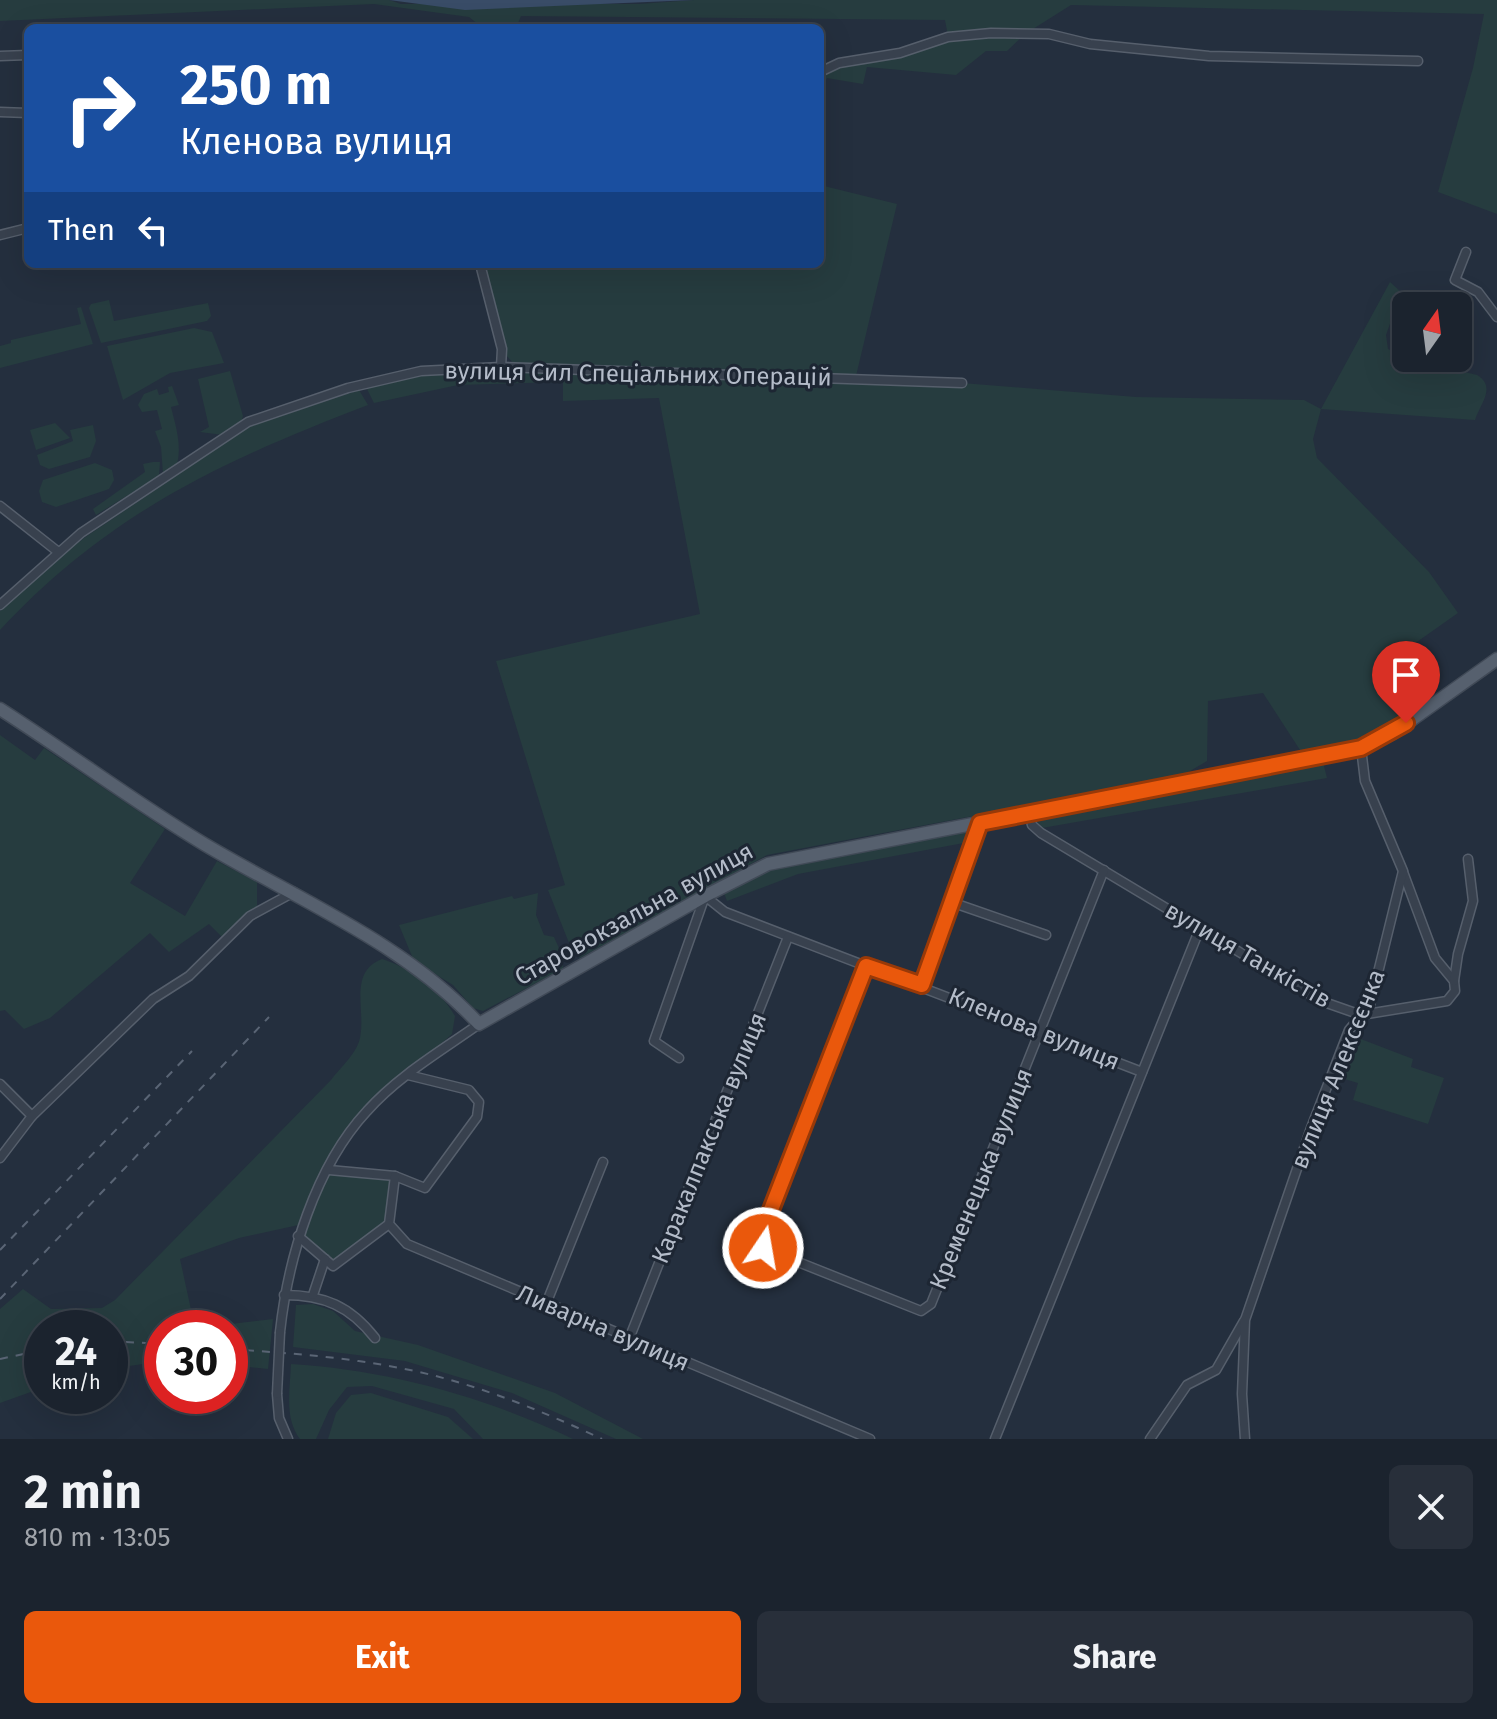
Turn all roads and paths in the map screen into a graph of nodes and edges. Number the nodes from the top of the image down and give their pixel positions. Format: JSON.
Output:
{"nodes":[{"id":1,"x":24,"y":55,"type":"edge"},
{"id":2,"x":0,"y":56,"type":"edge"},
{"id":3,"x":1418,"y":61,"type":"dead end"},
{"id":4,"x":824,"y":71,"type":"edge"},
{"id":5,"x":0,"y":112,"type":"edge"},
{"id":6,"x":24,"y":113,"type":"edge"},
{"id":7,"x":24,"y":229,"type":"edge"},
{"id":8,"x":0,"y":235,"type":"edge"},
{"id":9,"x":1466,"y":252,"type":"dead end"},
{"id":10,"x":481,"y":268,"type":"edge"},
{"id":11,"x":1497,"y":317,"type":"edge"},
{"id":12,"x":501,"y":367,"type":"junction"},
{"id":13,"x":962,"y":383,"type":"dead end"},
{"id":14,"x":0,"y":506,"type":"edge"},
{"id":15,"x":57,"y":551,"type":"junction"},
{"id":16,"x":0,"y":605,"type":"edge"},
{"id":17,"x":1497,"y":659,"type":"edge"},
{"id":18,"x":0,"y":709,"type":"edge"},
{"id":19,"x":1361,"y":748,"type":"junction"},
{"id":20,"x":1029,"y":813,"type":"junction"},
{"id":21,"x":980,"y":823,"type":"junction"},
{"id":22,"x":1468,"y":859,"type":"dead end"},
{"id":23,"x":1104,"y":870,"type":"junction"},
{"id":24,"x":1403,"y":871,"type":"junction"},
{"id":25,"x":294,"y":892,"type":"junction"},
{"id":26,"x":705,"y":896,"type":"junction"},
{"id":27,"x":951,"y":902,"type":"junction"},
{"id":28,"x":1200,"y":928,"type":"junction"},
{"id":29,"x":1046,"y":935,"type":"dead end"},
{"id":30,"x":788,"y":937,"type":"junction"},
{"id":31,"x":866,"y":966,"type":"junction"},
{"id":32,"x":1454,"y":981,"type":"junction"},
{"id":33,"x":922,"y":985,"type":"junction"},
{"id":34,"x":1361,"y":1015,"type":"junction"},
{"id":35,"x":479,"y":1024,"type":"junction"},
{"id":36,"x":1041,"y":1030,"type":"junction"},
{"id":37,"x":679,"y":1058,"type":"dead end"},
{"id":38,"x":1142,"y":1072,"type":"junction"},
{"id":39,"x":408,"y":1075,"type":"junction"},
{"id":40,"x":0,"y":1084,"type":"edge"},
{"id":41,"x":32,"y":1116,"type":"junction"},
{"id":42,"x":0,"y":1158,"type":"edge"},
{"id":43,"x":603,"y":1162,"type":"dead end"},
{"id":44,"x":329,"y":1170,"type":"junction"},
{"id":45,"x":395,"y":1176,"type":"junction"},
{"id":46,"x":389,"y":1224,"type":"junction"},
{"id":47,"x":298,"y":1236,"type":"junction"},
{"id":48,"x":325,"y":1259,"type":"junction"},
{"id":49,"x":284,"y":1295,"type":"junction"},
{"id":50,"x":313,"y":1295,"type":"junction"},
{"id":51,"x":546,"y":1304,"type":"junction"},
{"id":52,"x":1245,"y":1320,"type":"junction"},
{"id":53,"x":375,"y":1338,"type":"dead end"},
{"id":54,"x":629,"y":1339,"type":"junction"},
{"id":55,"x":288,"y":1439,"type":"edge"},
{"id":56,"x":870,"y":1439,"type":"edge"},
{"id":57,"x":995,"y":1439,"type":"edge"},
{"id":58,"x":1150,"y":1439,"type":"edge"},
{"id":59,"x":1245,"y":1439,"type":"edge"}],
"edges":[{"from":1,"to":2,"type":"street"},
{"from":3,"to":4,"type":"street"},
{"from":5,"to":6,"type":"street"},
{"from":7,"to":8,"type":"street"},
{"from":9,"to":11,"type":"street"},
{"from":10,"to":12,"type":"street"},
{"from":12,"to":13,"type":"street","name":"вулиця Сил Спеціальних Операцій"},
{"from":12,"to":15,"type":"street","name":"вулиця Сил Спеціальних Операцій"},
{"from":14,"to":15,"type":"street"},
{"from":15,"to":16,"type":"street","name":"вулиця Сил Спеціальних Операцій"},
{"from":17,"to":19,"type":"main road","name":"Старовокзальна вулиця"},
{"from":18,"to":25,"type":"main road"},
{"from":19,"to":20,"type":"main road","name":"Старовокзальна вулиця"},
{"from":19,"to":24,"type":"street"},
{"from":20,"to":21,"type":"main road","name":"Старовокзальна вулиця"},
{"from":20,"to":23,"type":"street","name":"вулиця Танкістів"},
{"from":21,"to":26,"type":"main road","name":"Старовокзальна вулиця"},
{"from":21,"to":27,"type":"street"},
{"from":22,"to":32,"type":"street"},
{"from":23,"to":28,"type":"street","name":"вулиця Танкістів"},
{"from":23,"to":36,"type":"street","name":"Кременецька вулиця"},
{"from":24,"to":32,"type":"street"},
{"from":24,"to":34,"type":"street","name":"вулиця Алексєєнка"},
{"from":25,"to":35,"type":"main road"},
{"from":25,"to":41,"type":"street"},
{"from":26,"to":30,"type":"street","name":"Кленова вулиця"},
{"from":26,"to":35,"type":"main road","name":"Старовокзальна вулиця"},
{"from":26,"to":37,"type":"street"},
{"from":27,"to":29,"type":"street"},
{"from":27,"to":33,"type":"street"},
{"from":28,"to":34,"type":"street","name":"вулиця Танкістів"},
{"from":28,"to":38,"type":"street"},
{"from":30,"to":31,"type":"street","name":"Кленова вулиця"},
{"from":30,"to":54,"type":"street","name":"Каракалпакська вулиця"},
{"from":31,"to":33,"type":"street","name":"Кленова вулиця"},
{"from":31,"to":36,"type":"street","name":"Кременецька вулиця"},
{"from":32,"to":34,"type":"street","name":"вулиця Танкістів"},
{"from":33,"to":36,"type":"street","name":"Кленова вулиця"},
{"from":34,"to":52,"type":"street","name":"вулиця Алексєєнка"},
{"from":35,"to":39,"type":"street"},
{"from":36,"to":38,"type":"street","name":"Кленова вулиця"},
{"from":38,"to":57,"type":"street"},
{"from":39,"to":44,"type":"street"},
{"from":39,"to":45,"type":"street"},
{"from":40,"to":41,"type":"street"},
{"from":41,"to":42,"type":"street"},
{"from":43,"to":51,"type":"street"},
{"from":44,"to":45,"type":"street"},
{"from":44,"to":47,"type":"street"},
{"from":45,"to":46,"type":"street"},
{"from":46,"to":48,"type":"street"},
{"from":46,"to":51,"type":"street","name":"Ливарна вулиця"},
{"from":47,"to":48,"type":"street"},
{"from":47,"to":49,"type":"street"},
{"from":48,"to":50,"type":"street"},
{"from":49,"to":50,"type":"street"},
{"from":49,"to":55,"type":"street","bridge":true},
{"from":50,"to":53,"type":"street"},
{"from":51,"to":54,"type":"street","name":"Ливарна вулиця"},
{"from":52,"to":58,"type":"street"},
{"from":52,"to":59,"type":"street","name":"вулиця Алексєєнка"},
{"from":54,"to":56,"type":"street","name":"Ливарна вулиця"}]}
